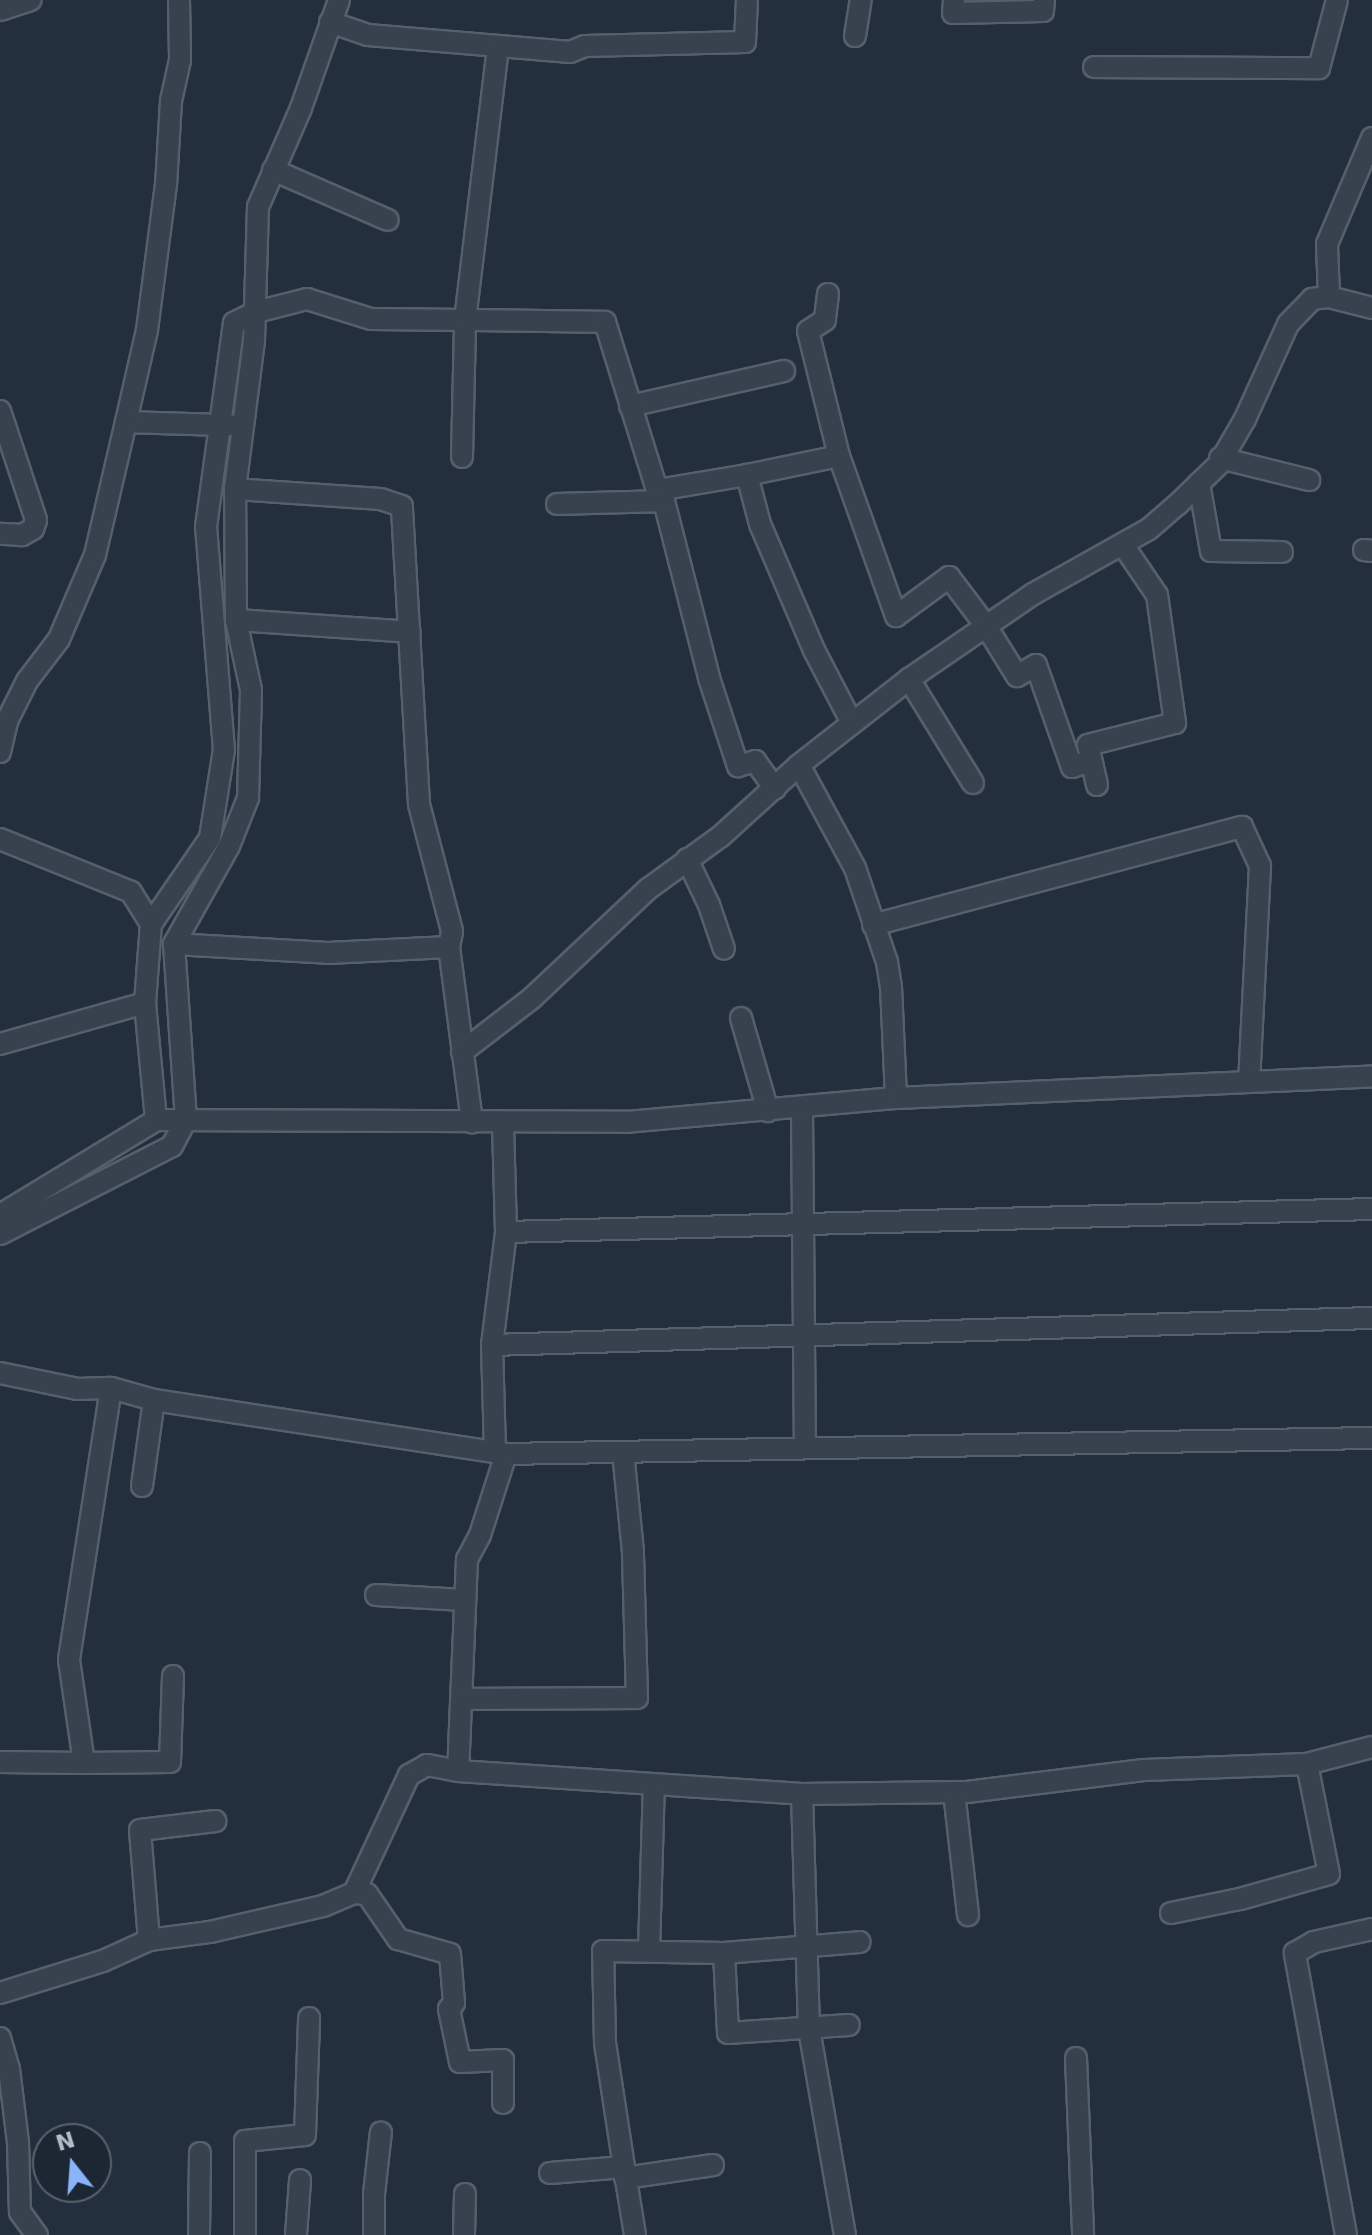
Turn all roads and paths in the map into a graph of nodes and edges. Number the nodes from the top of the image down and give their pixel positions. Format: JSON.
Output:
{"nodes":[{"id":1,"x":30,"y":0,"type":"edge"},
{"id":2,"x":179,"y":0,"type":"edge"},
{"id":3,"x":747,"y":0,"type":"edge"},
{"id":4,"x":861,"y":0,"type":"edge"},
{"id":5,"x":954,"y":0,"type":"edge"},
{"id":6,"x":1044,"y":0,"type":"edge"},
{"id":7,"x":1337,"y":0,"type":"edge"},
{"id":8,"x":332,"y":7,"type":"edge"},
{"id":9,"x":0,"y":10,"type":"edge"},
{"id":10,"x":855,"y":36,"type":"dead end"},
{"id":11,"x":498,"y":46,"type":"junction"},
{"id":12,"x":1094,"y":67,"type":"dead end"},
{"id":13,"x":1372,"y":138,"type":"edge"},
{"id":14,"x":273,"y":170,"type":"junction"},
{"id":15,"x":388,"y":220,"type":"dead end"},
{"id":16,"x":828,"y":294,"type":"dead end"},
{"id":17,"x":1329,"y":297,"type":"junction"},
{"id":18,"x":1372,"y":308,"type":"edge"},
{"id":19,"x":256,"y":312,"type":"junction"},
{"id":20,"x":465,"y":320,"type":"junction"},
{"id":21,"x":784,"y":371,"type":"dead end"},
{"id":22,"x":630,"y":406,"type":"junction"},
{"id":23,"x":0,"y":411,"type":"edge"},
{"id":24,"x":126,"y":422,"type":"junction"},
{"id":25,"x":218,"y":425,"type":"junction"},
{"id":26,"x":243,"y":425,"type":"junction"},
{"id":27,"x":839,"y":456,"type":"junction"},
{"id":28,"x":462,"y":457,"type":"dead end"},
{"id":29,"x":1220,"y":458,"type":"junction"},
{"id":30,"x":747,"y":475,"type":"junction"},
{"id":31,"x":1309,"y":480,"type":"dead end"},
{"id":32,"x":1199,"y":483,"type":"junction"},
{"id":33,"x":235,"y":489,"type":"junction"},
{"id":34,"x":661,"y":496,"type":"junction"},
{"id":35,"x":557,"y":504,"type":"dead end"},
{"id":36,"x":0,"y":534,"type":"edge"},
{"id":37,"x":1123,"y":545,"type":"junction"},
{"id":38,"x":1282,"y":552,"type":"dead end"},
{"id":39,"x":236,"y":620,"type":"junction"},
{"id":40,"x":986,"y":626,"type":"junction"},
{"id":41,"x":410,"y":632,"type":"junction"},
{"id":42,"x":909,"y":679,"type":"junction"},
{"id":43,"x":4,"y":720,"type":"edge"},
{"id":44,"x":852,"y":723,"type":"junction"},
{"id":45,"x":0,"y":752,"type":"edge"},
{"id":46,"x":1091,"y":761,"type":"junction"},
{"id":47,"x":799,"y":765,"type":"junction"},
{"id":48,"x":973,"y":783,"type":"dead end"},
{"id":49,"x":1097,"y":785,"type":"dead end"},
{"id":50,"x":775,"y":789,"type":"junction"},
{"id":51,"x":0,"y":839,"type":"edge"},
{"id":52,"x":687,"y":859,"type":"junction"},
{"id":53,"x":151,"y":924,"type":"junction"},
{"id":54,"x":873,"y":925,"type":"junction"},
{"id":55,"x":174,"y":944,"type":"junction"},
{"id":56,"x":449,"y":947,"type":"junction"},
{"id":57,"x":724,"y":949,"type":"dead end"},
{"id":58,"x":145,"y":1003,"type":"junction"},
{"id":59,"x":741,"y":1018,"type":"dead end"},
{"id":60,"x":0,"y":1044,"type":"edge"},
{"id":61,"x":462,"y":1052,"type":"junction"},
{"id":62,"x":1372,"y":1076,"type":"edge"},
{"id":63,"x":1249,"y":1080,"type":"junction"},
{"id":64,"x":896,"y":1098,"type":"junction"},
{"id":65,"x":802,"y":1109,"type":"junction"},
{"id":66,"x":768,"y":1111,"type":"junction"},
{"id":67,"x":156,"y":1120,"type":"junction"},
{"id":68,"x":186,"y":1120,"type":"junction"},
{"id":69,"x":472,"y":1122,"type":"junction"},
{"id":70,"x":503,"y":1122,"type":"junction"},
{"id":71,"x":1372,"y":1209,"type":"edge"},
{"id":72,"x":0,"y":1215,"type":"edge"},
{"id":73,"x":801,"y":1224,"type":"junction"},
{"id":74,"x":506,"y":1232,"type":"junction"},
{"id":75,"x":0,"y":1234,"type":"edge"},
{"id":76,"x":1372,"y":1318,"type":"edge"},
{"id":77,"x":803,"y":1333,"type":"junction"},
{"id":78,"x":492,"y":1345,"type":"junction"},
{"id":79,"x":0,"y":1373,"type":"edge"},
{"id":80,"x":111,"y":1388,"type":"junction"},
{"id":81,"x":154,"y":1400,"type":"junction"},
{"id":82,"x":1372,"y":1438,"type":"edge"},
{"id":83,"x":805,"y":1448,"type":"junction"},
{"id":84,"x":623,"y":1452,"type":"junction"},
{"id":85,"x":501,"y":1453,"type":"junction"},
{"id":86,"x":142,"y":1486,"type":"dead end"},
{"id":87,"x":376,"y":1595,"type":"dead end"},
{"id":88,"x":464,"y":1600,"type":"junction"},
{"id":89,"x":173,"y":1676,"type":"dead end"},
{"id":90,"x":462,"y":1699,"type":"junction"},
{"id":91,"x":1372,"y":1747,"type":"edge"},
{"id":92,"x":0,"y":1762,"type":"edge"},
{"id":93,"x":84,"y":1763,"type":"junction"},
{"id":94,"x":1307,"y":1764,"type":"junction"},
{"id":95,"x":458,"y":1771,"type":"junction"},
{"id":96,"x":654,"y":1785,"type":"junction"},
{"id":97,"x":954,"y":1792,"type":"junction"},
{"id":98,"x":802,"y":1794,"type":"junction"},
{"id":99,"x":215,"y":1821,"type":"dead end"},
{"id":100,"x":354,"y":1893,"type":"junction"},
{"id":101,"x":1171,"y":1913,"type":"dead end"},
{"id":102,"x":968,"y":1915,"type":"dead end"},
{"id":103,"x":1372,"y":1929,"type":"edge"},
{"id":104,"x":149,"y":1940,"type":"junction"},
{"id":105,"x":860,"y":1942,"type":"dead end"},
{"id":106,"x":805,"y":1946,"type":"junction"},
{"id":107,"x":649,"y":1950,"type":"junction"},
{"id":108,"x":724,"y":1953,"type":"junction"},
{"id":109,"x":0,"y":1993,"type":"edge"},
{"id":110,"x":309,"y":2018,"type":"dead end"},
{"id":111,"x":849,"y":2025,"type":"dead end"},
{"id":112,"x":809,"y":2029,"type":"junction"},
{"id":113,"x":0,"y":2038,"type":"edge"},
{"id":114,"x":1076,"y":2058,"type":"dead end"},
{"id":115,"x":503,"y":2103,"type":"dead end"},
{"id":116,"x":381,"y":2132,"type":"dead end"},
{"id":117,"x":200,"y":2153,"type":"dead end"},
{"id":118,"x":713,"y":2165,"type":"dead end"},
{"id":119,"x":624,"y":2172,"type":"junction"},
{"id":120,"x":550,"y":2173,"type":"dead end"},
{"id":121,"x":300,"y":2180,"type":"dead end"},
{"id":122,"x":465,"y":2194,"type":"dead end"},
{"id":123,"x":10,"y":2213,"type":"edge"},
{"id":124,"x":37,"y":2235,"type":"edge"},
{"id":125,"x":199,"y":2235,"type":"edge"},
{"id":126,"x":245,"y":2235,"type":"edge"},
{"id":127,"x":296,"y":2235,"type":"edge"},
{"id":128,"x":374,"y":2235,"type":"edge"},
{"id":129,"x":464,"y":2235,"type":"edge"},
{"id":130,"x":635,"y":2235,"type":"edge"},
{"id":131,"x":845,"y":2235,"type":"edge"},
{"id":132,"x":1083,"y":2235,"type":"edge"},
{"id":133,"x":1346,"y":2235,"type":"edge"}],
"edges":[{"from":1,"to":9,"type":"street"},
{"from":2,"to":24,"type":"street"},
{"from":3,"to":11,"type":"street"},
{"from":4,"to":10,"type":"street"},
{"from":5,"to":6,"type":"street"},
{"from":7,"to":12,"type":"street"},
{"from":8,"to":11,"type":"street"},
{"from":8,"to":14,"type":"street"},
{"from":11,"to":20,"type":"street"},
{"from":13,"to":17,"type":"street"},
{"from":14,"to":15,"type":"street"},
{"from":14,"to":19,"type":"street"},
{"from":16,"to":27,"type":"street"},
{"from":17,"to":18,"type":"street"},
{"from":17,"to":29,"type":"street"},
{"from":19,"to":20,"type":"street"},
{"from":19,"to":25,"type":"street"},
{"from":19,"to":26,"type":"street"},
{"from":20,"to":22,"type":"street"},
{"from":20,"to":28,"type":"street"},
{"from":21,"to":22,"type":"street"},
{"from":22,"to":34,"type":"street"},
{"from":23,"to":36,"type":"street"},
{"from":24,"to":25,"type":"street"},
{"from":24,"to":43,"type":"street"},
{"from":25,"to":26,"type":"street"},
{"from":25,"to":53,"type":"street"},
{"from":26,"to":33,"type":"street"},
{"from":27,"to":30,"type":"street"},
{"from":27,"to":40,"type":"street"},
{"from":29,"to":31,"type":"street"},
{"from":29,"to":32,"type":"street"},
{"from":30,"to":34,"type":"street"},
{"from":30,"to":44,"type":"street"},
{"from":32,"to":37,"type":"street"},
{"from":32,"to":38,"type":"street"},
{"from":33,"to":39,"type":"street"},
{"from":33,"to":41,"type":"street"},
{"from":34,"to":35,"type":"street"},
{"from":34,"to":50,"type":"street"},
{"from":37,"to":40,"type":"street"},
{"from":37,"to":46,"type":"street"},
{"from":39,"to":41,"type":"street"},
{"from":39,"to":55,"type":"street"},
{"from":40,"to":42,"type":"street"},
{"from":40,"to":46,"type":"street"},
{"from":41,"to":56,"type":"street"},
{"from":42,"to":44,"type":"street"},
{"from":42,"to":48,"type":"street"},
{"from":43,"to":45,"type":"street"},
{"from":44,"to":47,"type":"street"},
{"from":46,"to":49,"type":"street"},
{"from":47,"to":50,"type":"street"},
{"from":47,"to":54,"type":"street"},
{"from":50,"to":52,"type":"street"},
{"from":51,"to":53,"type":"street"},
{"from":52,"to":57,"type":"street"},
{"from":52,"to":61,"type":"street"},
{"from":53,"to":58,"type":"street"},
{"from":54,"to":63,"type":"street"},
{"from":54,"to":64,"type":"street"},
{"from":55,"to":56,"type":"street"},
{"from":55,"to":68,"type":"street"},
{"from":56,"to":61,"type":"street"},
{"from":58,"to":60,"type":"street"},
{"from":58,"to":67,"type":"street"},
{"from":59,"to":66,"type":"street"},
{"from":61,"to":69,"type":"street"},
{"from":62,"to":63,"type":"street"},
{"from":63,"to":64,"type":"street"},
{"from":64,"to":65,"type":"street"},
{"from":65,"to":66,"type":"street"},
{"from":65,"to":73,"type":"street"},
{"from":66,"to":70,"type":"street"},
{"from":67,"to":68,"type":"street"},
{"from":67,"to":72,"type":"street"},
{"from":68,"to":69,"type":"street"},
{"from":68,"to":75,"type":"street"},
{"from":69,"to":70,"type":"street"},
{"from":70,"to":74,"type":"street"},
{"from":71,"to":73,"type":"street"},
{"from":73,"to":74,"type":"street"},
{"from":73,"to":77,"type":"street"},
{"from":74,"to":78,"type":"street"},
{"from":76,"to":77,"type":"street"},
{"from":77,"to":78,"type":"street"},
{"from":77,"to":83,"type":"street"},
{"from":78,"to":85,"type":"street"},
{"from":79,"to":80,"type":"street"},
{"from":80,"to":81,"type":"street"},
{"from":80,"to":93,"type":"street"},
{"from":81,"to":85,"type":"street"},
{"from":81,"to":86,"type":"street"},
{"from":82,"to":83,"type":"street"},
{"from":83,"to":84,"type":"street"},
{"from":84,"to":85,"type":"street"},
{"from":84,"to":90,"type":"street"},
{"from":85,"to":88,"type":"street"},
{"from":87,"to":88,"type":"street"},
{"from":88,"to":90,"type":"street"},
{"from":89,"to":93,"type":"street"},
{"from":90,"to":95,"type":"street"},
{"from":91,"to":94,"type":"street"},
{"from":92,"to":93,"type":"street"},
{"from":94,"to":97,"type":"street"},
{"from":94,"to":101,"type":"street"},
{"from":95,"to":96,"type":"street"},
{"from":95,"to":100,"type":"street"},
{"from":96,"to":98,"type":"street"},
{"from":96,"to":107,"type":"street"},
{"from":97,"to":98,"type":"street"},
{"from":97,"to":102,"type":"street"},
{"from":98,"to":106,"type":"street"},
{"from":99,"to":104,"type":"street"},
{"from":100,"to":104,"type":"street"},
{"from":100,"to":115,"type":"street"},
{"from":103,"to":133,"type":"street"},
{"from":104,"to":109,"type":"street"},
{"from":105,"to":106,"type":"street"},
{"from":106,"to":108,"type":"street"},
{"from":106,"to":112,"type":"street"},
{"from":107,"to":108,"type":"street"},
{"from":107,"to":119,"type":"street"},
{"from":108,"to":112,"type":"street"},
{"from":110,"to":126,"type":"street"},
{"from":111,"to":112,"type":"street"},
{"from":112,"to":131,"type":"street"},
{"from":113,"to":123,"type":"street"},
{"from":114,"to":132,"type":"street"},
{"from":116,"to":128,"type":"street"},
{"from":117,"to":125,"type":"street"},
{"from":118,"to":119,"type":"street"},
{"from":119,"to":120,"type":"street"},
{"from":119,"to":130,"type":"street"},
{"from":121,"to":127,"type":"street"},
{"from":122,"to":129,"type":"street"},
{"from":123,"to":124,"type":"street"}]}
